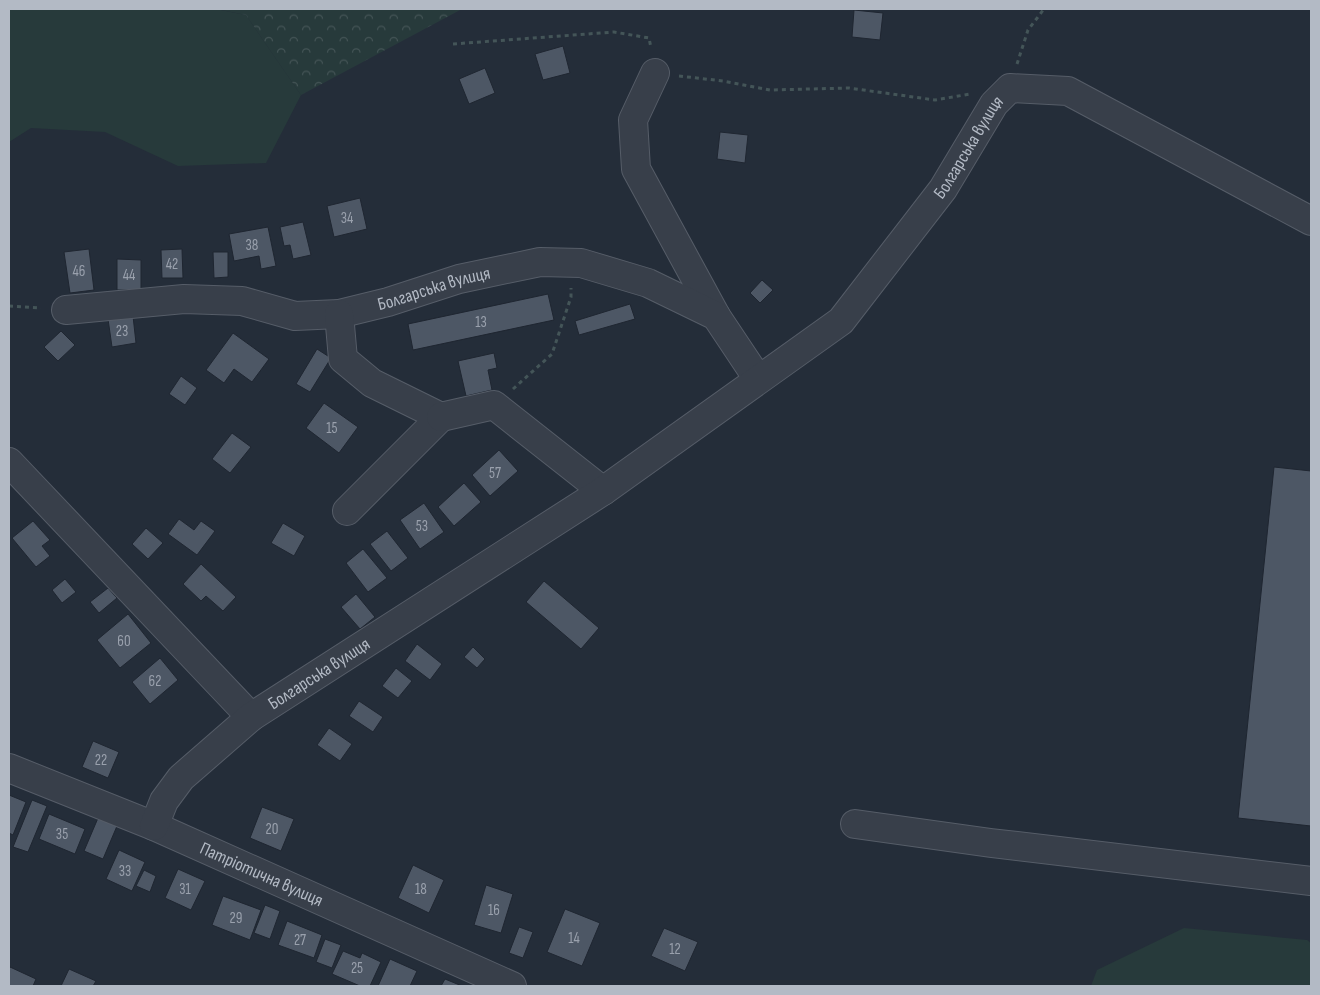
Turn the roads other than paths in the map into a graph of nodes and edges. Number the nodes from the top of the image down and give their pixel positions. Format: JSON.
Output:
{"nodes":[{"id":1,"x":656,"y":73,"type":"road end"},
{"id":2,"x":1311,"y":221,"type":"edge"},
{"id":3,"x":66,"y":310,"type":"road end"},
{"id":4,"x":339,"y":314,"type":"junction"},
{"id":5,"x":716,"y":316,"type":"junction"},
{"id":6,"x":758,"y":379,"type":"junction"},
{"id":7,"x":441,"y":416,"type":"junction"},
{"id":8,"x":9,"y":462,"type":"edge"},
{"id":9,"x":603,"y":491,"type":"junction"},
{"id":10,"x":347,"y":511,"type":"dead end"},
{"id":11,"x":251,"y":717,"type":"junction"},
{"id":12,"x":9,"y":768,"type":"edge"},
{"id":13,"x":855,"y":824,"type":"dead end"},
{"id":14,"x":154,"y":826,"type":"junction"},
{"id":15,"x":1311,"y":881,"type":"edge"},
{"id":16,"x":512,"y":986,"type":"edge"}],
"edges":[{"from":1,"to":5,"type":"street"},
{"from":2,"to":6,"type":"street","name":"Болгарська вулиця"},
{"from":3,"to":4,"type":"street","name":"Болгарська вулиця"},
{"from":4,"to":5,"type":"street","name":"Болгарська вулиця"},
{"from":4,"to":7,"type":"street"},
{"from":5,"to":6,"type":"street"},
{"from":6,"to":9,"type":"street","name":"Болгарська вулиця"},
{"from":7,"to":9,"type":"street"},
{"from":7,"to":10,"type":"street"},
{"from":8,"to":11,"type":"street","name":"Болгарська вулиця"},
{"from":9,"to":11,"type":"street","name":"Болгарська вулиця"},
{"from":11,"to":14,"type":"street","name":"Болгарська вулиця"},
{"from":12,"to":14,"type":"street","name":"Патріотична вулиця"},
{"from":13,"to":15,"type":"street"},
{"from":14,"to":16,"type":"street","name":"Патріотична вулиця"}]}
